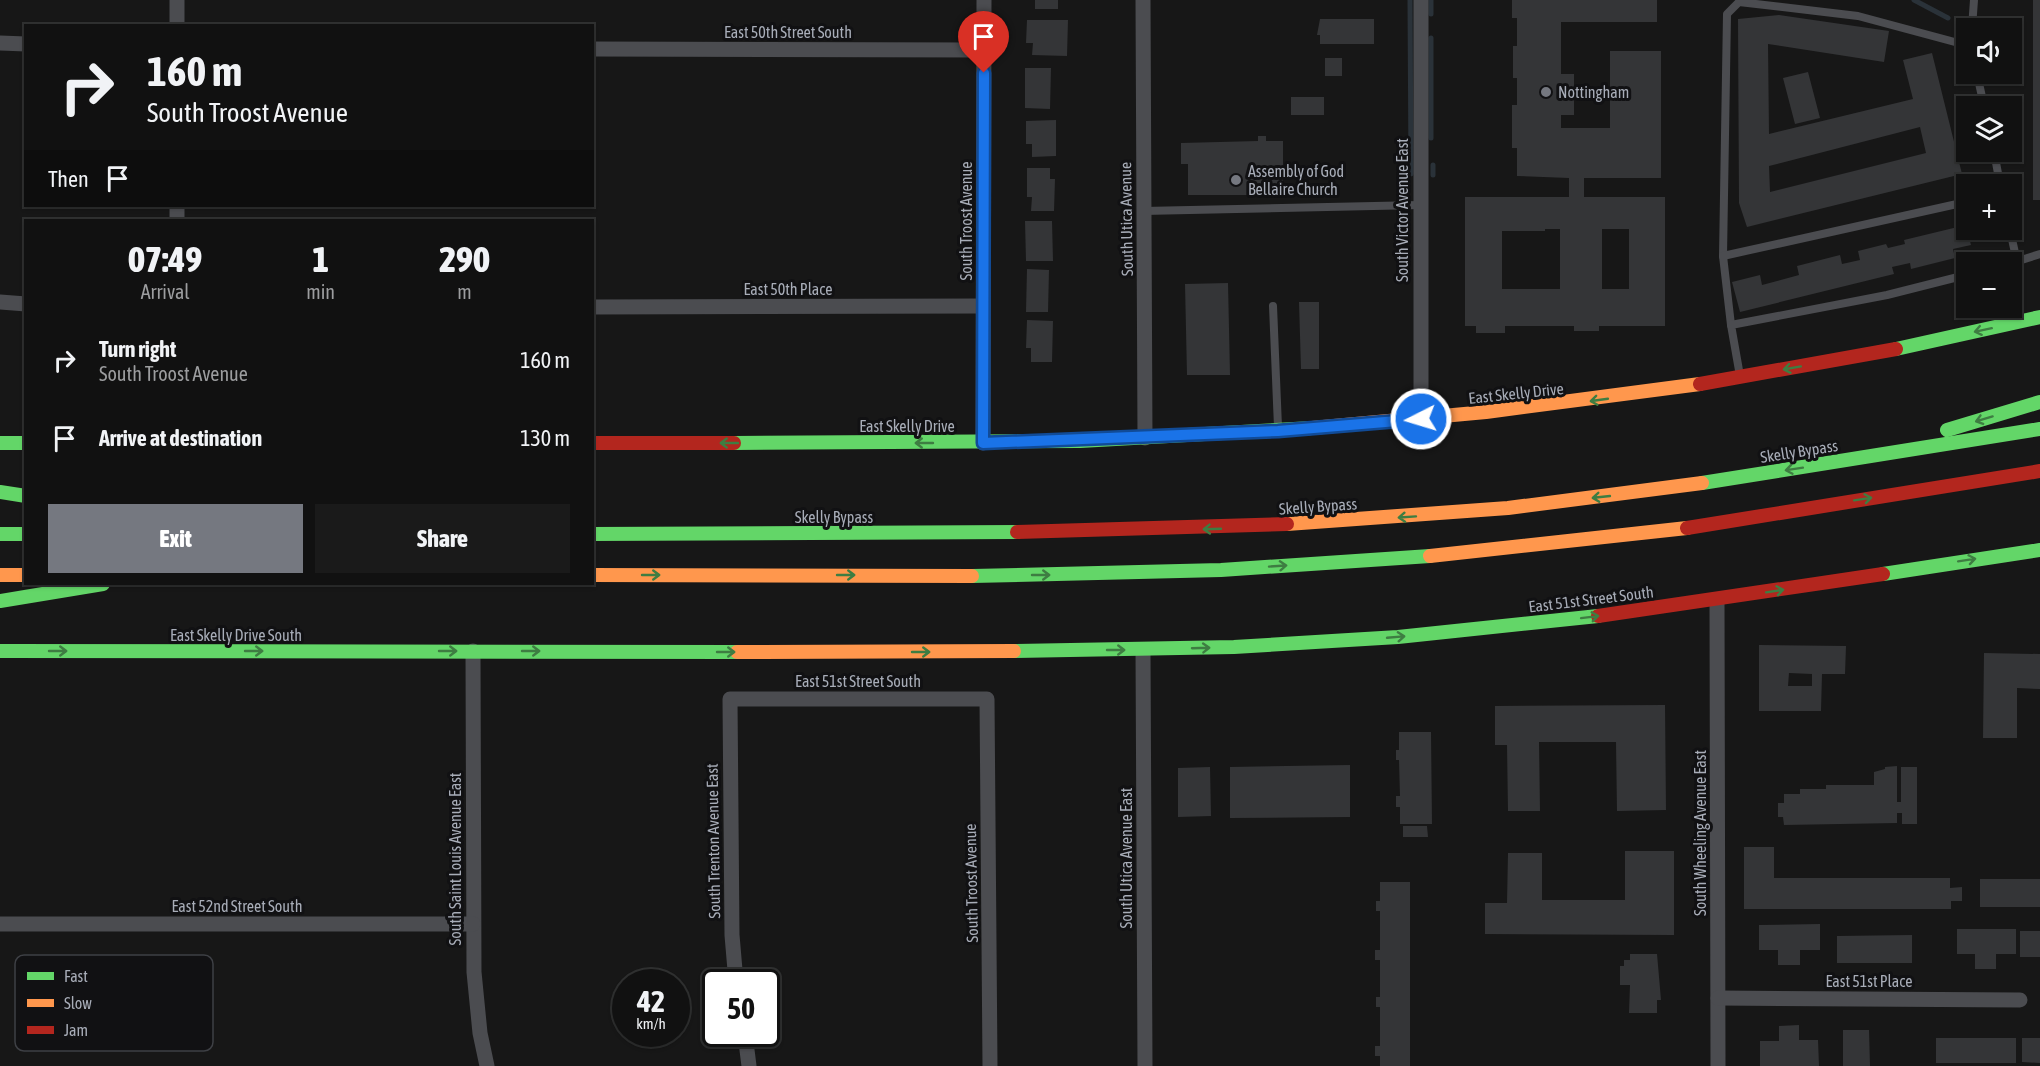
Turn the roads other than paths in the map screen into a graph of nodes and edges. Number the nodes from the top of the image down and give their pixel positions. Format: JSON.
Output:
{"nodes":[{"id":1,"x":177,"y":0,"type":"edge"},
{"id":2,"x":984,"y":0,"type":"edge"},
{"id":3,"x":1143,"y":0,"type":"edge"},
{"id":4,"x":1421,"y":0,"type":"edge"},
{"id":5,"x":1974,"y":0,"type":"edge"},
{"id":6,"x":1973,"y":18,"type":"edge"},
{"id":7,"x":177,"y":24,"type":"edge"},
{"id":8,"x":1956,"y":43,"type":"edge"},
{"id":9,"x":0,"y":44,"type":"edge"},
{"id":10,"x":24,"y":44,"type":"edge"},
{"id":11,"x":594,"y":49,"type":"edge"},
{"id":12,"x":984,"y":50,"type":"junction"},
{"id":13,"x":1956,"y":204,"type":"edge"},
{"id":14,"x":1420,"y":206,"type":"junction"},
{"id":15,"x":1143,"y":211,"type":"junction"},
{"id":16,"x":2040,"y":254,"type":"edge"},
{"id":17,"x":1723,"y":256,"type":"junction"},
{"id":18,"x":2022,"y":260,"type":"edge"},
{"id":19,"x":1956,"y":278,"type":"edge"},
{"id":20,"x":0,"y":302,"type":"edge"},
{"id":21,"x":24,"y":304,"type":"edge"},
{"id":22,"x":983,"y":306,"type":"junction"},
{"id":23,"x":1273,"y":306,"type":"dead end"},
{"id":24,"x":594,"y":307,"type":"edge"},
{"id":25,"x":2040,"y":317,"type":"edge"},
{"id":26,"x":1731,"y":325,"type":"junction"},
{"id":27,"x":1740,"y":378,"type":"junction"},
{"id":28,"x":2040,"y":402,"type":"edge"},
{"id":29,"x":1421,"y":419,"type":"junction"},
{"id":30,"x":2040,"y":429,"type":"edge"},
{"id":31,"x":1278,"y":431,"type":"junction"},
{"id":32,"x":1145,"y":438,"type":"junction"},
{"id":33,"x":0,"y":443,"type":"edge"},
{"id":34,"x":24,"y":443,"type":"edge"},
{"id":35,"x":594,"y":443,"type":"edge"},
{"id":36,"x":983,"y":443,"type":"junction"},
{"id":37,"x":1851,"y":459,"type":"junction"},
{"id":38,"x":2040,"y":472,"type":"edge"},
{"id":39,"x":0,"y":492,"type":"edge"},
{"id":40,"x":24,"y":496,"type":"edge"},
{"id":41,"x":0,"y":534,"type":"edge"},
{"id":42,"x":24,"y":534,"type":"edge"},
{"id":43,"x":594,"y":534,"type":"edge"},
{"id":44,"x":2040,"y":550,"type":"edge"},
{"id":45,"x":0,"y":575,"type":"edge"},
{"id":46,"x":24,"y":575,"type":"edge"},
{"id":47,"x":594,"y":575,"type":"edge"},
{"id":48,"x":97,"y":585,"type":"edge"},
{"id":49,"x":0,"y":601,"type":"edge"},
{"id":50,"x":1717,"y":601,"type":"junction"},
{"id":51,"x":1143,"y":650,"type":"junction"},
{"id":52,"x":0,"y":651,"type":"edge"},
{"id":53,"x":472,"y":651,"type":"junction"},
{"id":54,"x":730,"y":699,"type":"joint"},
{"id":55,"x":987,"y":699,"type":"joint"},
{"id":56,"x":0,"y":924,"type":"edge"},
{"id":57,"x":473,"y":924,"type":"junction"},
{"id":58,"x":735,"y":969,"type":"edge"},
{"id":59,"x":1718,"y":998,"type":"junction"},
{"id":60,"x":2020,"y":1000,"type":"dead end"},
{"id":61,"x":747,"y":1047,"type":"edge"},
{"id":62,"x":487,"y":1066,"type":"edge"},
{"id":63,"x":749,"y":1066,"type":"edge"},
{"id":64,"x":990,"y":1066,"type":"edge"},
{"id":65,"x":1145,"y":1066,"type":"edge"},
{"id":66,"x":1718,"y":1066,"type":"edge"}],
"edges":[{"from":1,"to":7,"type":"street"},
{"from":2,"to":12,"type":"street","name":"South Troost Avenue"},
{"from":3,"to":15,"type":"street","name":"South Utica Avenue"},
{"from":4,"to":14,"type":"street","name":"South Victor Avenue East"},
{"from":5,"to":6,"type":"lane"},
{"from":8,"to":17,"type":"lane"},
{"from":9,"to":10,"type":"street"},
{"from":11,"to":12,"type":"street","name":"East 50th Street South"},
{"from":12,"to":22,"type":"street","name":"South Troost Avenue"},
{"from":13,"to":17,"type":"lane"},
{"from":14,"to":15,"type":"lane"},
{"from":14,"to":29,"type":"street","name":"South Victor Avenue East"},
{"from":15,"to":32,"type":"street","name":"South Utica Avenue"},
{"from":16,"to":18,"type":"lane"},
{"from":17,"to":26,"type":"lane"},
{"from":19,"to":26,"type":"lane"},
{"from":20,"to":21,"type":"street"},
{"from":22,"to":24,"type":"street","name":"East 50th Place"},
{"from":22,"to":36,"type":"street","name":"South Troost Avenue"},
{"from":23,"to":31,"type":"lane"},
{"from":25,"to":27,"type":"main road","name":"East Skelly Drive","one_way":true},
{"from":26,"to":27,"type":"lane"},
{"from":27,"to":29,"type":"main road","name":"East Skelly Drive","one_way":true},
{"from":28,"to":37,"type":"main road","one_way":true},
{"from":29,"to":31,"type":"main road","name":"East Skelly Drive"},
{"from":30,"to":37,"type":"main road","name":"Skelly Bypass"},
{"from":31,"to":32,"type":"main road","name":"East Skelly Drive"},
{"from":32,"to":36,"type":"main road","name":"East Skelly Drive"},
{"from":33,"to":34,"type":"main road"},
{"from":36,"to":35,"type":"main road","name":"East Skelly Drive","one_way":true},
{"from":37,"to":43,"type":"main road","name":"Skelly Bypass","one_way":true},
{"from":47,"to":38,"type":"main road","one_way":true},
{"from":39,"to":40,"type":"main road"},
{"from":41,"to":42,"type":"main road"},
{"from":50,"to":44,"type":"main road","name":"East 51st Street South","one_way":true},
{"from":45,"to":46,"type":"main road"},
{"from":48,"to":49,"type":"main road"},
{"from":51,"to":50,"type":"main road","name":"East 51st Street South","one_way":true},
{"from":50,"to":59,"type":"street","name":"South Wheeling Avenue East"},
{"from":53,"to":51,"type":"main road","one_way":true},
{"from":51,"to":65,"type":"street","name":"South Utica Avenue East"},
{"from":52,"to":53,"type":"main road","name":"East Skelly Drive South","one_way":true},
{"from":53,"to":57,"type":"street","name":"South Saint Louis Avenue East"},
{"from":54,"to":55,"type":"street","name":"East 51st Street South"},
{"from":54,"to":58,"type":"street","name":"South Trenton Avenue East"},
{"from":55,"to":64,"type":"street","name":"South Troost Avenue"},
{"from":56,"to":57,"type":"street","name":"East 52nd Street South"},
{"from":57,"to":62,"type":"street","name":"South Saint Louis Avenue East"},
{"from":59,"to":60,"type":"street","name":"East 51st Place"},
{"from":59,"to":66,"type":"street","name":"South Wheeling Avenue East"},
{"from":61,"to":63,"type":"street"}]}
